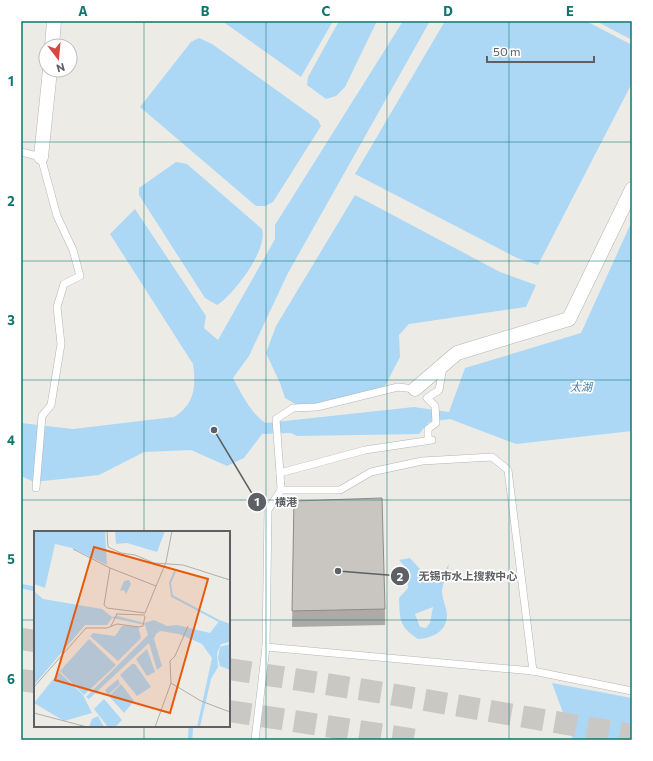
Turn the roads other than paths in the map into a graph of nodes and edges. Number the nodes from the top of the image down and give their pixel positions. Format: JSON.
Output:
{"nodes":[{"id":1,"x":54,"y":21,"type":"edge"},
{"id":2,"x":53,"y":38,"type":"edge"},
{"id":3,"x":49,"y":78,"type":"edge"},
{"id":4,"x":21,"y":152,"type":"edge"},
{"id":5,"x":41,"y":157,"type":"junction"},
{"id":6,"x":632,"y":189,"type":"edge"},
{"id":7,"x":444,"y":364,"type":"junction"},
{"id":8,"x":415,"y":389,"type":"joint"},
{"id":9,"x":280,"y":473,"type":"junction"},
{"id":10,"x":36,"y":488,"type":"dead end"},
{"id":11,"x":282,"y":490,"type":"junction"},
{"id":12,"x":266,"y":647,"type":"junction"},
{"id":13,"x":533,"y":671,"type":"junction"},
{"id":14,"x":632,"y":691,"type":"edge"},
{"id":15,"x":254,"y":740,"type":"edge"}],
"edges":[{"from":1,"to":2,"type":"street"},
{"from":3,"to":5,"type":"street"},
{"from":4,"to":5,"type":"lane"},
{"from":5,"to":10,"type":"lane"},
{"from":6,"to":7,"type":"street"},
{"from":7,"to":8,"type":"street"},
{"from":7,"to":9,"type":"lane"},
{"from":8,"to":9,"type":"lane"},
{"from":9,"to":11,"type":"lane"},
{"from":11,"to":12,"type":"lane"},
{"from":11,"to":13,"type":"lane"},
{"from":12,"to":13,"type":"lane"},
{"from":12,"to":15,"type":"lane"},
{"from":13,"to":14,"type":"lane"}]}
